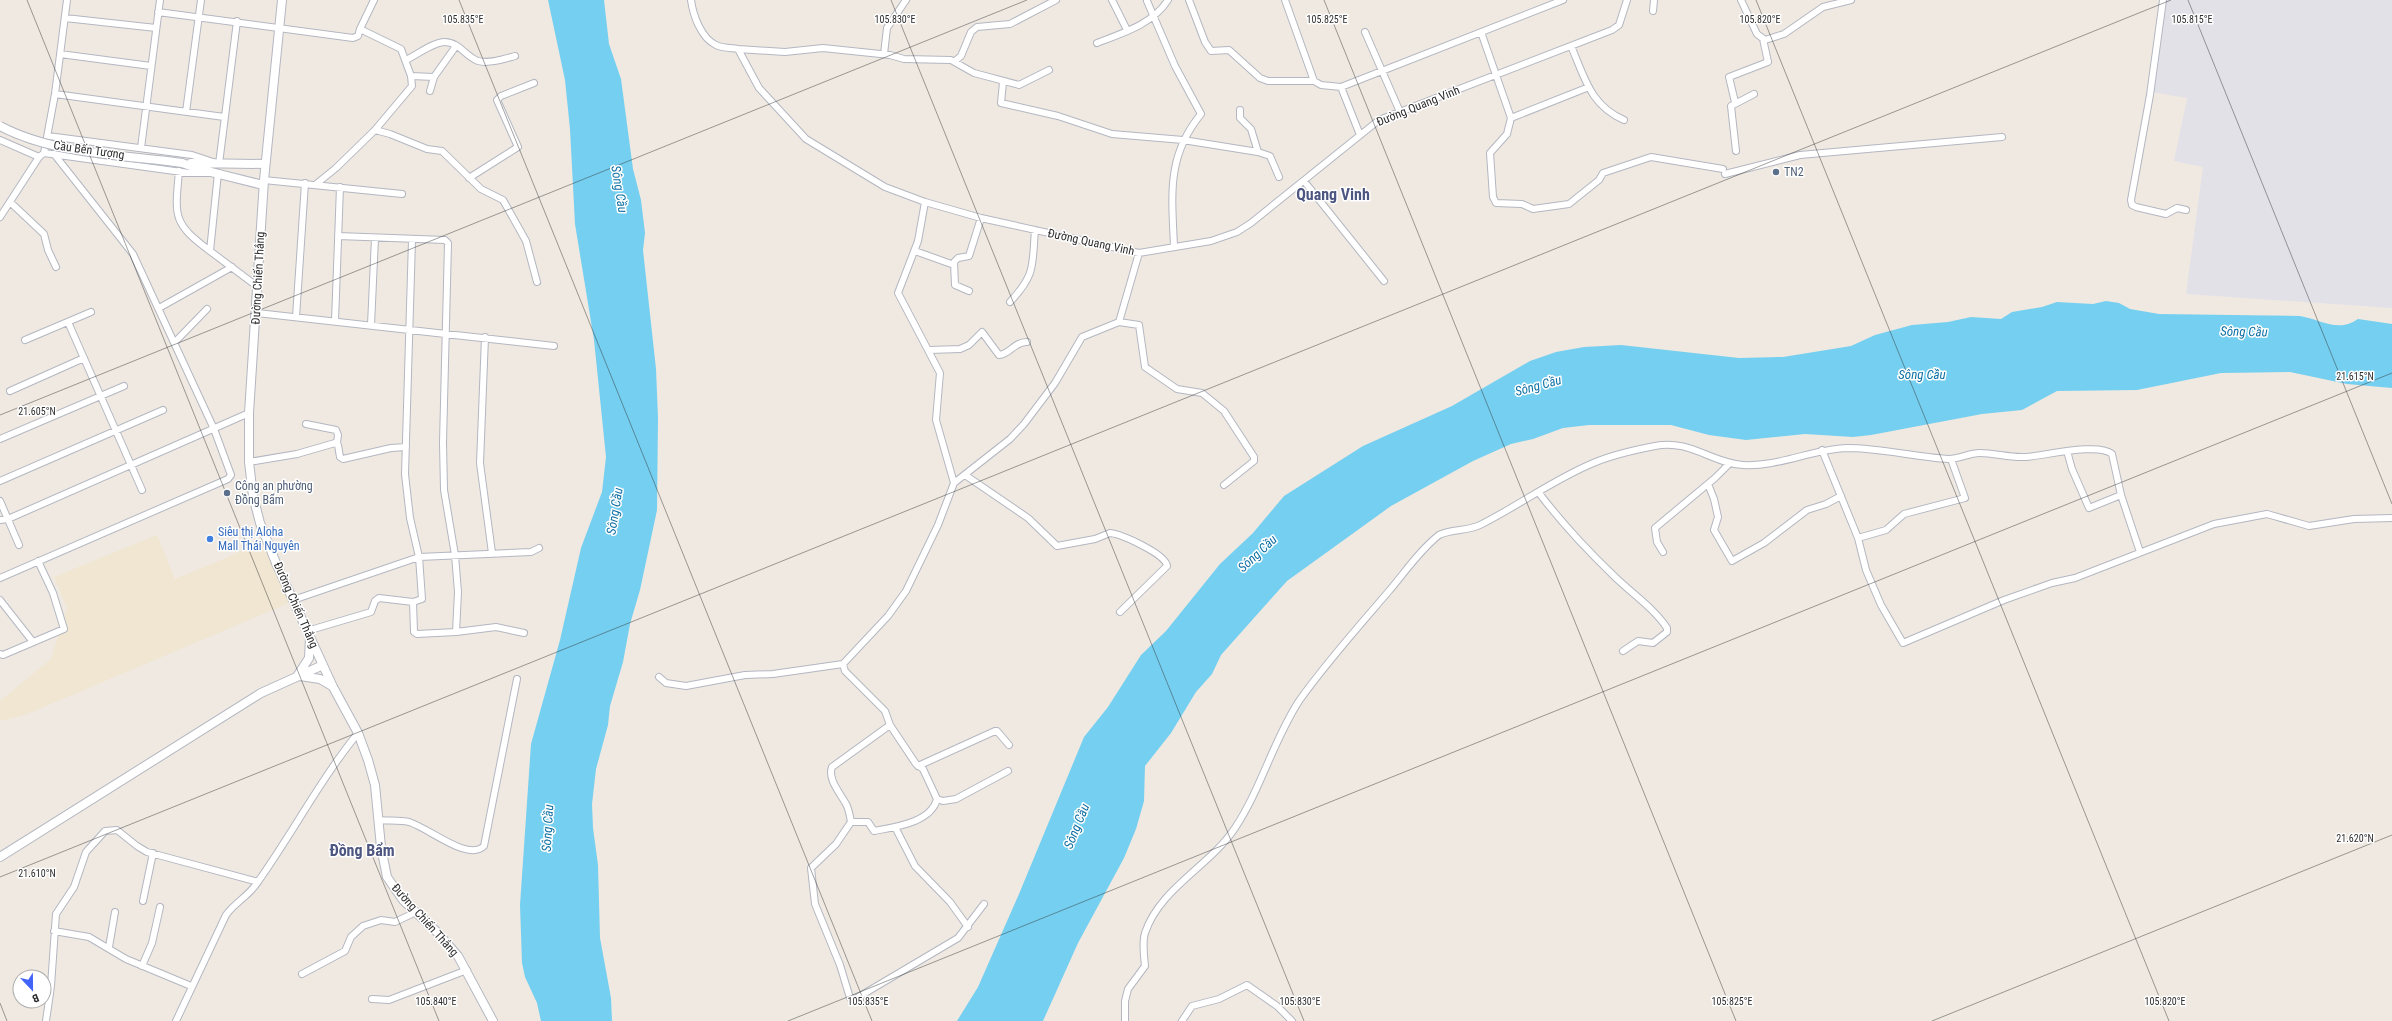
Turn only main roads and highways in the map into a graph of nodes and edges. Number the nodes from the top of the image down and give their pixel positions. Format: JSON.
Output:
{"nodes":[{"id":1,"x":282,"y":0,"type":"edge"},
{"id":2,"x":0,"y":126,"type":"edge"},
{"id":3,"x":182,"y":163,"type":"junction"},
{"id":4,"x":265,"y":164,"type":"junction"},
{"id":5,"x":263,"y":182,"type":"junction"},
{"id":6,"x":309,"y":634,"type":"junction"},
{"id":7,"x":323,"y":665,"type":"junction"},
{"id":8,"x":297,"y":676,"type":"junction"},
{"id":9,"x":333,"y":687,"type":"junction"},
{"id":10,"x":0,"y":857,"type":"edge"},
{"id":11,"x":493,"y":1021,"type":"edge"}],
"edges":[{"from":1,"to":4,"type":"main road","name":"Đường Chiến Thắng"},
{"from":2,"to":3,"type":"main road","name":"Cầu Bến Tượng","bridge":true},
{"from":3,"to":4,"type":"main road"},
{"from":3,"to":5,"type":"main road"},
{"from":4,"to":5,"type":"main road","name":"Đường Chiến Thắng"},
{"from":5,"to":6,"type":"main road","name":"Đường Chiến Thắng"},
{"from":6,"to":7,"type":"main road","name":"Đường Chiến Thắng"},
{"from":6,"to":8,"type":"main road"},
{"from":7,"to":8,"type":"main road"},
{"from":7,"to":9,"type":"main road","name":"Đường Chiến Thắng"},
{"from":8,"to":9,"type":"main road"},
{"from":8,"to":10,"type":"main road"},
{"from":9,"to":11,"type":"main road","name":"Đường Chiến Thắng"}]}
